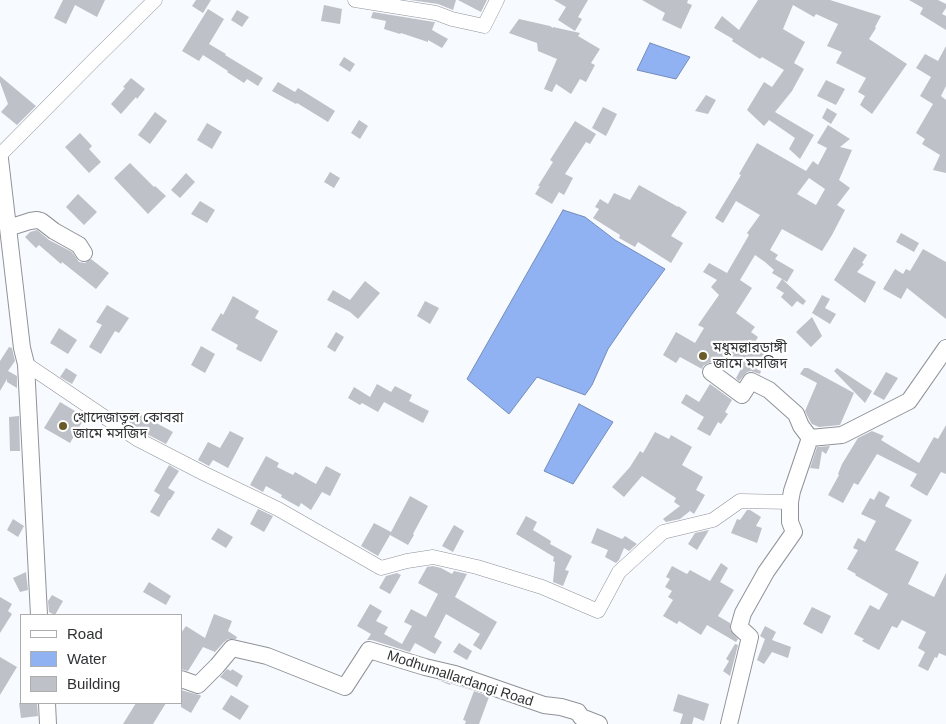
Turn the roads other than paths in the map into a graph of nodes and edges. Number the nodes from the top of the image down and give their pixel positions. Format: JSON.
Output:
{"nodes":[{"id":1,"x":155,"y":0,"type":"edge"},
{"id":2,"x":355,"y":0,"type":"edge"},
{"id":3,"x":497,"y":0,"type":"edge"},
{"id":4,"x":0,"y":155,"type":"edge"},
{"id":5,"x":0,"y":159,"type":"edge"},
{"id":6,"x":8,"y":228,"type":"junction"},
{"id":7,"x":84,"y":253,"type":"dead end"},
{"id":8,"x":946,"y":348,"type":"edge"},
{"id":9,"x":26,"y":364,"type":"junction"},
{"id":10,"x":711,"y":372,"type":"dead end"},
{"id":11,"x":810,"y":438,"type":"junction"},
{"id":12,"x":790,"y":502,"type":"junction"},
{"id":13,"x":44,"y":614,"type":"edge"},
{"id":14,"x":182,"y":679,"type":"edge"},
{"id":15,"x":47,"y":704,"type":"edge"},
{"id":16,"x":48,"y":724,"type":"edge"},
{"id":17,"x":599,"y":724,"type":"edge"},
{"id":18,"x":729,"y":724,"type":"edge"}],
"edges":[{"from":1,"to":4,"type":"street"},
{"from":2,"to":3,"type":"street"},
{"from":5,"to":6,"type":"street"},
{"from":6,"to":7,"type":"street"},
{"from":6,"to":9,"type":"street"},
{"from":8,"to":11,"type":"street"},
{"from":9,"to":12,"type":"street"},
{"from":9,"to":13,"type":"street"},
{"from":10,"to":11,"type":"street"},
{"from":11,"to":12,"type":"street"},
{"from":12,"to":18,"type":"street"},
{"from":14,"to":17,"type":"street","name":"Modhumallardangi Road"},
{"from":15,"to":16,"type":"street"}]}
